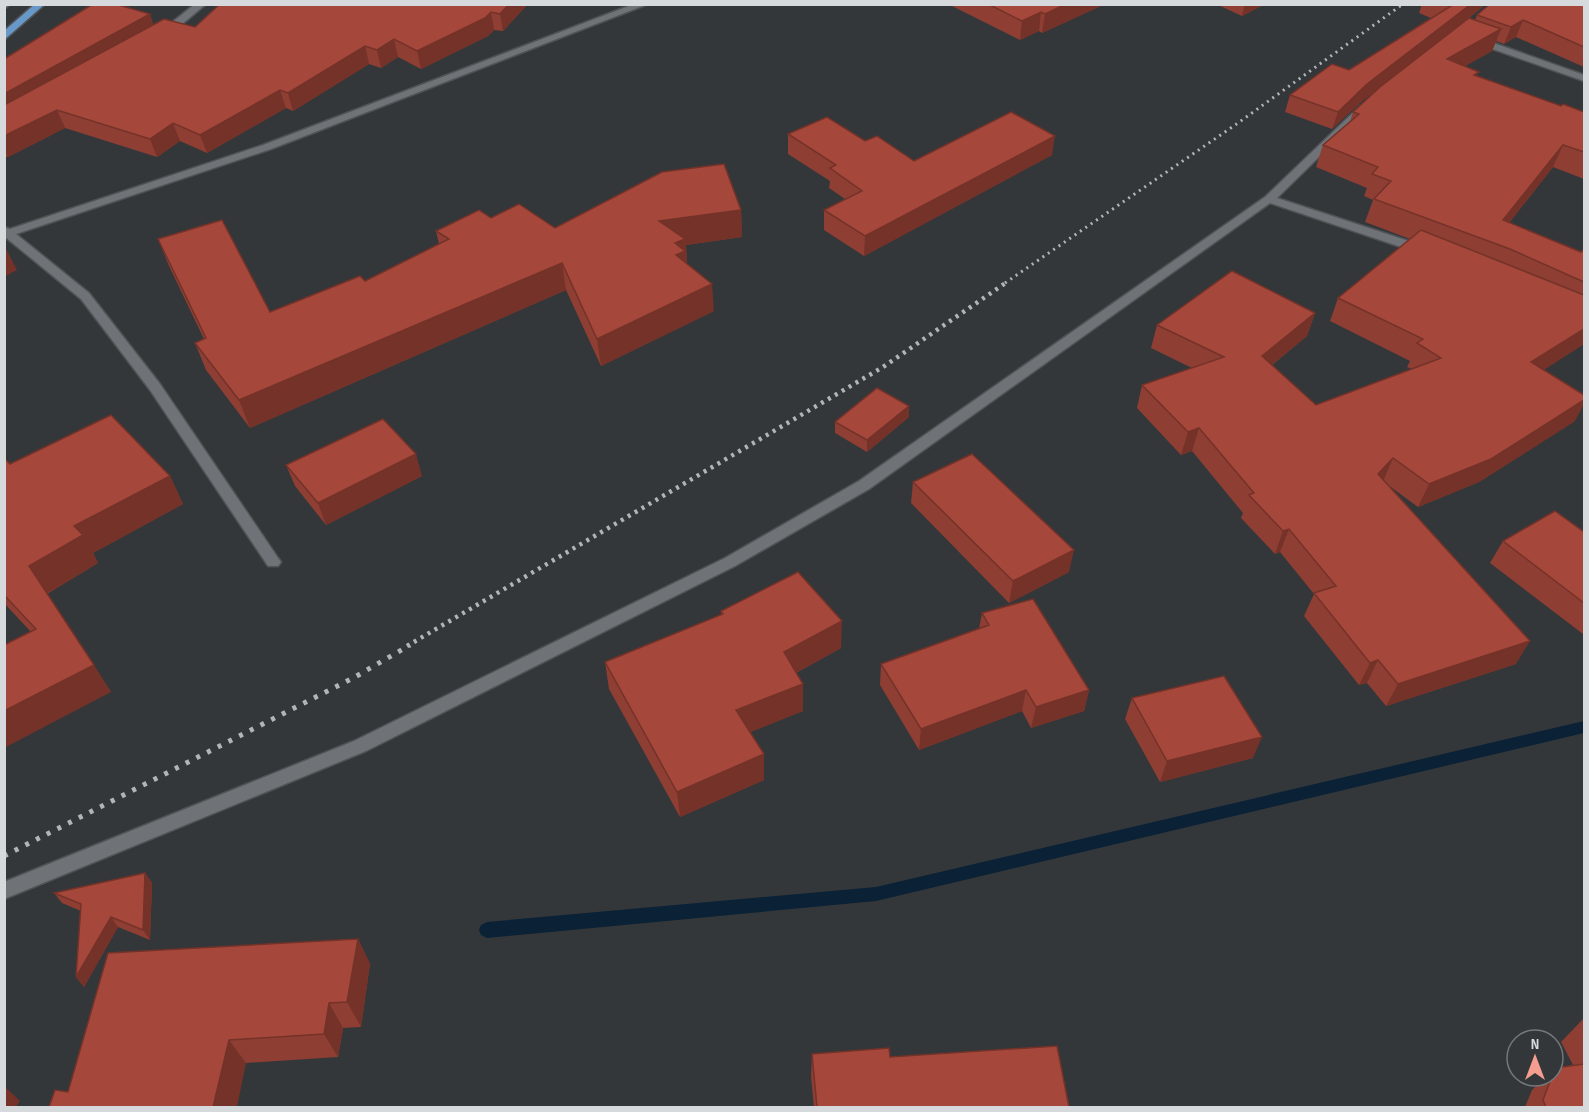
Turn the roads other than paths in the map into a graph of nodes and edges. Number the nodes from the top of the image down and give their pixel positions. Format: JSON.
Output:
{"nodes":[{"id":1,"x":41,"y":4,"type":"edge"},
{"id":2,"x":202,"y":4,"type":"edge"},
{"id":3,"x":644,"y":4,"type":"edge"},
{"id":4,"x":1460,"y":34,"type":"edge"},
{"id":5,"x":4,"y":37,"type":"edge"},
{"id":6,"x":157,"y":39,"type":"edge"},
{"id":7,"x":1584,"y":78,"type":"edge"},
{"id":8,"x":1376,"y":98,"type":"edge"},
{"id":9,"x":1269,"y":199,"type":"junction"},
{"id":10,"x":6,"y":231,"type":"edge"},
{"id":11,"x":1431,"y":252,"type":"edge"},
{"id":12,"x":273,"y":562,"type":"dead end"},
{"id":13,"x":4,"y":891,"type":"edge"}],
"edges":[{"from":1,"to":5,"type":"main road"},
{"from":2,"to":6,"type":"street"},
{"from":3,"to":10,"type":"street"},
{"from":4,"to":7,"type":"street"},
{"from":8,"to":9,"type":"street"},
{"from":9,"to":11,"type":"street"},
{"from":9,"to":13,"type":"street"},
{"from":10,"to":12,"type":"street"}]}
